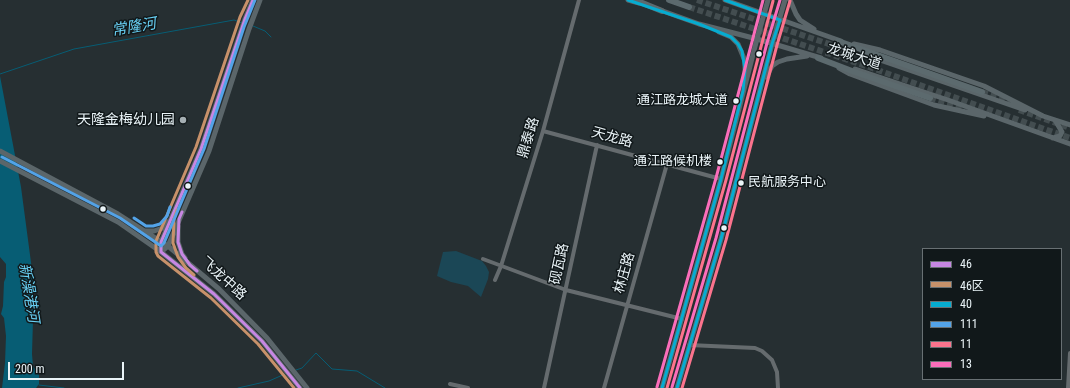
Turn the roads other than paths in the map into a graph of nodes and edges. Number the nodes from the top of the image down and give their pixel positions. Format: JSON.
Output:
{"nodes":[{"id":1,"x":253,"y":0,"type":"edge"},
{"id":2,"x":260,"y":0,"type":"edge"},
{"id":3,"x":579,"y":0,"type":"edge"},
{"id":4,"x":628,"y":0,"type":"edge"},
{"id":5,"x":635,"y":0,"type":"edge"},
{"id":6,"x":670,"y":0,"type":"edge"},
{"id":7,"x":725,"y":0,"type":"edge"},
{"id":8,"x":768,"y":0,"type":"edge"},
{"id":9,"x":785,"y":0,"type":"edge"},
{"id":10,"x":790,"y":0,"type":"edge"},
{"id":11,"x":690,"y":7,"type":"tunnel mouth"},
{"id":12,"x":662,"y":11,"type":"junction"},
{"id":13,"x":764,"y":14,"type":"junction"},
{"id":14,"x":780,"y":20,"type":"junction"},
{"id":15,"x":699,"y":24,"type":"junction"},
{"id":16,"x":820,"y":33,"type":"junction"},
{"id":17,"x":757,"y":39,"type":"junction"},
{"id":18,"x":838,"y":41,"type":"junction"},
{"id":19,"x":772,"y":44,"type":"junction"},
{"id":20,"x":815,"y":57,"type":"junction"},
{"id":21,"x":743,"y":91,"type":"junction"},
{"id":22,"x":982,"y":92,"type":"tunnel mouth"},
{"id":23,"x":760,"y":93,"type":"junction"},
{"id":24,"x":930,"y":98,"type":"tunnel mouth"},
{"id":25,"x":1043,"y":116,"type":"junction"},
{"id":26,"x":1054,"y":120,"type":"junction"},
{"id":27,"x":1009,"y":122,"type":"junction"},
{"id":28,"x":1070,"y":125,"type":"edge"},
{"id":29,"x":544,"y":131,"type":"junction"},
{"id":30,"x":1052,"y":138,"type":"junction"},
{"id":31,"x":1070,"y":144,"type":"edge"},
{"id":32,"x":597,"y":145,"type":"junction"},
{"id":33,"x":0,"y":151,"type":"edge"},
{"id":34,"x":0,"y":161,"type":"edge"},
{"id":35,"x":666,"y":164,"type":"junction"},
{"id":36,"x":720,"y":179,"type":"junction"},
{"id":37,"x":171,"y":219,"type":"junction"},
{"id":38,"x":179,"y":219,"type":"junction"},
{"id":39,"x":144,"y":231,"type":"junction"},
{"id":40,"x":161,"y":242,"type":"junction"},
{"id":41,"x":168,"y":246,"type":"junction"},
{"id":42,"x":161,"y":252,"type":"junction"},
{"id":43,"x":483,"y":259,"type":"dead end"},
{"id":44,"x":190,"y":265,"type":"junction"},
{"id":45,"x":501,"y":266,"type":"junction"},
{"id":46,"x":496,"y":280,"type":"dead end"},
{"id":47,"x":566,"y":290,"type":"junction"},
{"id":48,"x":627,"y":306,"type":"junction"},
{"id":49,"x":682,"y":319,"type":"junction"},
{"id":50,"x":689,"y":345,"type":"junction"},
{"id":51,"x":1070,"y":353,"type":"edge"},
{"id":52,"x":291,"y":372,"type":"junction"},
{"id":53,"x":450,"y":384,"type":"dead end"},
{"id":54,"x":300,"y":388,"type":"edge"},
{"id":55,"x":307,"y":388,"type":"edge"},
{"id":56,"x":468,"y":388,"type":"edge"},
{"id":57,"x":544,"y":388,"type":"edge"},
{"id":58,"x":604,"y":388,"type":"edge"},
{"id":59,"x":662,"y":388,"type":"edge"},
{"id":60,"x":677,"y":388,"type":"edge"},
{"id":61,"x":778,"y":388,"type":"edge"},
{"id":62,"x":1068,"y":388,"type":"edge"}],
"edges":[{"from":1,"to":37,"type":"main road"},
{"from":2,"to":38,"type":"main road"},
{"from":3,"to":29,"type":"street","name":"鼎泰路"},
{"from":4,"to":12,"type":"main road","name":"龙城大道"},
{"from":5,"to":12,"type":"highway"},
{"from":6,"to":11,"type":"highway"},
{"from":7,"to":13,"type":"main road"},
{"from":8,"to":13,"type":"main road"},
{"from":9,"to":14,"type":"main road"},
{"from":10,"to":16,"type":"main road"},
{"from":12,"to":15,"type":"main road","name":"龙城大道"},
{"from":13,"to":14,"type":"main road"},
{"from":13,"to":17,"type":"main road"},
{"from":14,"to":16,"type":"main road"},
{"from":14,"to":19,"type":"main road"},
{"from":15,"to":17,"type":"main road","name":"龙城大道"},
{"from":15,"to":21,"type":"main road"},
{"from":16,"to":18,"type":"main road"},
{"from":17,"to":19,"type":"main road","name":"龙城大道"},
{"from":17,"to":21,"type":"main road"},
{"from":18,"to":22,"type":"highway"},
{"from":18,"to":25,"type":"main road","name":"龙城大道"},
{"from":18,"to":25,"type":"main road"},
{"from":19,"to":20,"type":"main road","name":"龙城大道"},
{"from":19,"to":23,"type":"main road"},
{"from":20,"to":23,"type":"main road"},
{"from":20,"to":24,"type":"highway"},
{"from":20,"to":27,"type":"main road","name":"龙城大道"},
{"from":20,"to":27,"type":"main road"},
{"from":21,"to":36,"type":"main road"},
{"from":23,"to":50,"type":"main road"},
{"from":25,"to":26,"type":"main road"},
{"from":26,"to":28,"type":"main road"},
{"from":26,"to":30,"type":"main road"},
{"from":27,"to":30,"type":"main road","name":"龙城大道"},
{"from":29,"to":32,"type":"street","name":"天龙路"},
{"from":29,"to":45,"type":"street","name":"鼎泰路"},
{"from":30,"to":31,"type":"main road","name":"龙城大道"},
{"from":32,"to":35,"type":"street","name":"天龙路"},
{"from":32,"to":47,"type":"street","name":"砚瓦路"},
{"from":33,"to":39,"type":"main road","name":"飞龙中路"},
{"from":34,"to":42,"type":"main road","name":"飞龙中路"},
{"from":35,"to":36,"type":"street","name":"天龙路"},
{"from":35,"to":48,"type":"street","name":"林庄路"},
{"from":36,"to":49,"type":"main road"},
{"from":37,"to":39,"type":"main road"},
{"from":37,"to":40,"type":"main road"},
{"from":38,"to":41,"type":"main road"},
{"from":38,"to":44,"type":"main road"},
{"from":39,"to":40,"type":"main road","name":"飞龙中路"},
{"from":40,"to":41,"type":"main road","name":"飞龙中路"},
{"from":40,"to":42,"type":"main road"},
{"from":41,"to":42,"type":"main road"},
{"from":41,"to":44,"type":"main road","name":"飞龙中路"},
{"from":42,"to":52,"type":"main road","name":"飞龙中路"},
{"from":43,"to":45,"type":"street"},
{"from":44,"to":52,"type":"main road","name":"飞龙中路"},
{"from":45,"to":46,"type":"street","name":"鼎泰路"},
{"from":45,"to":47,"type":"street"},
{"from":47,"to":48,"type":"street"},
{"from":47,"to":57,"type":"street","name":"砚瓦路"},
{"from":48,"to":49,"type":"street"},
{"from":48,"to":58,"type":"street","name":"林庄路"},
{"from":49,"to":59,"type":"main road"},
{"from":50,"to":60,"type":"main road"},
{"from":50,"to":61,"type":"street"},
{"from":51,"to":62,"type":"street"},
{"from":52,"to":54,"type":"main road","name":"飞龙中路"},
{"from":52,"to":55,"type":"main road","name":"飞龙中路"},
{"from":53,"to":56,"type":"street"}]}
